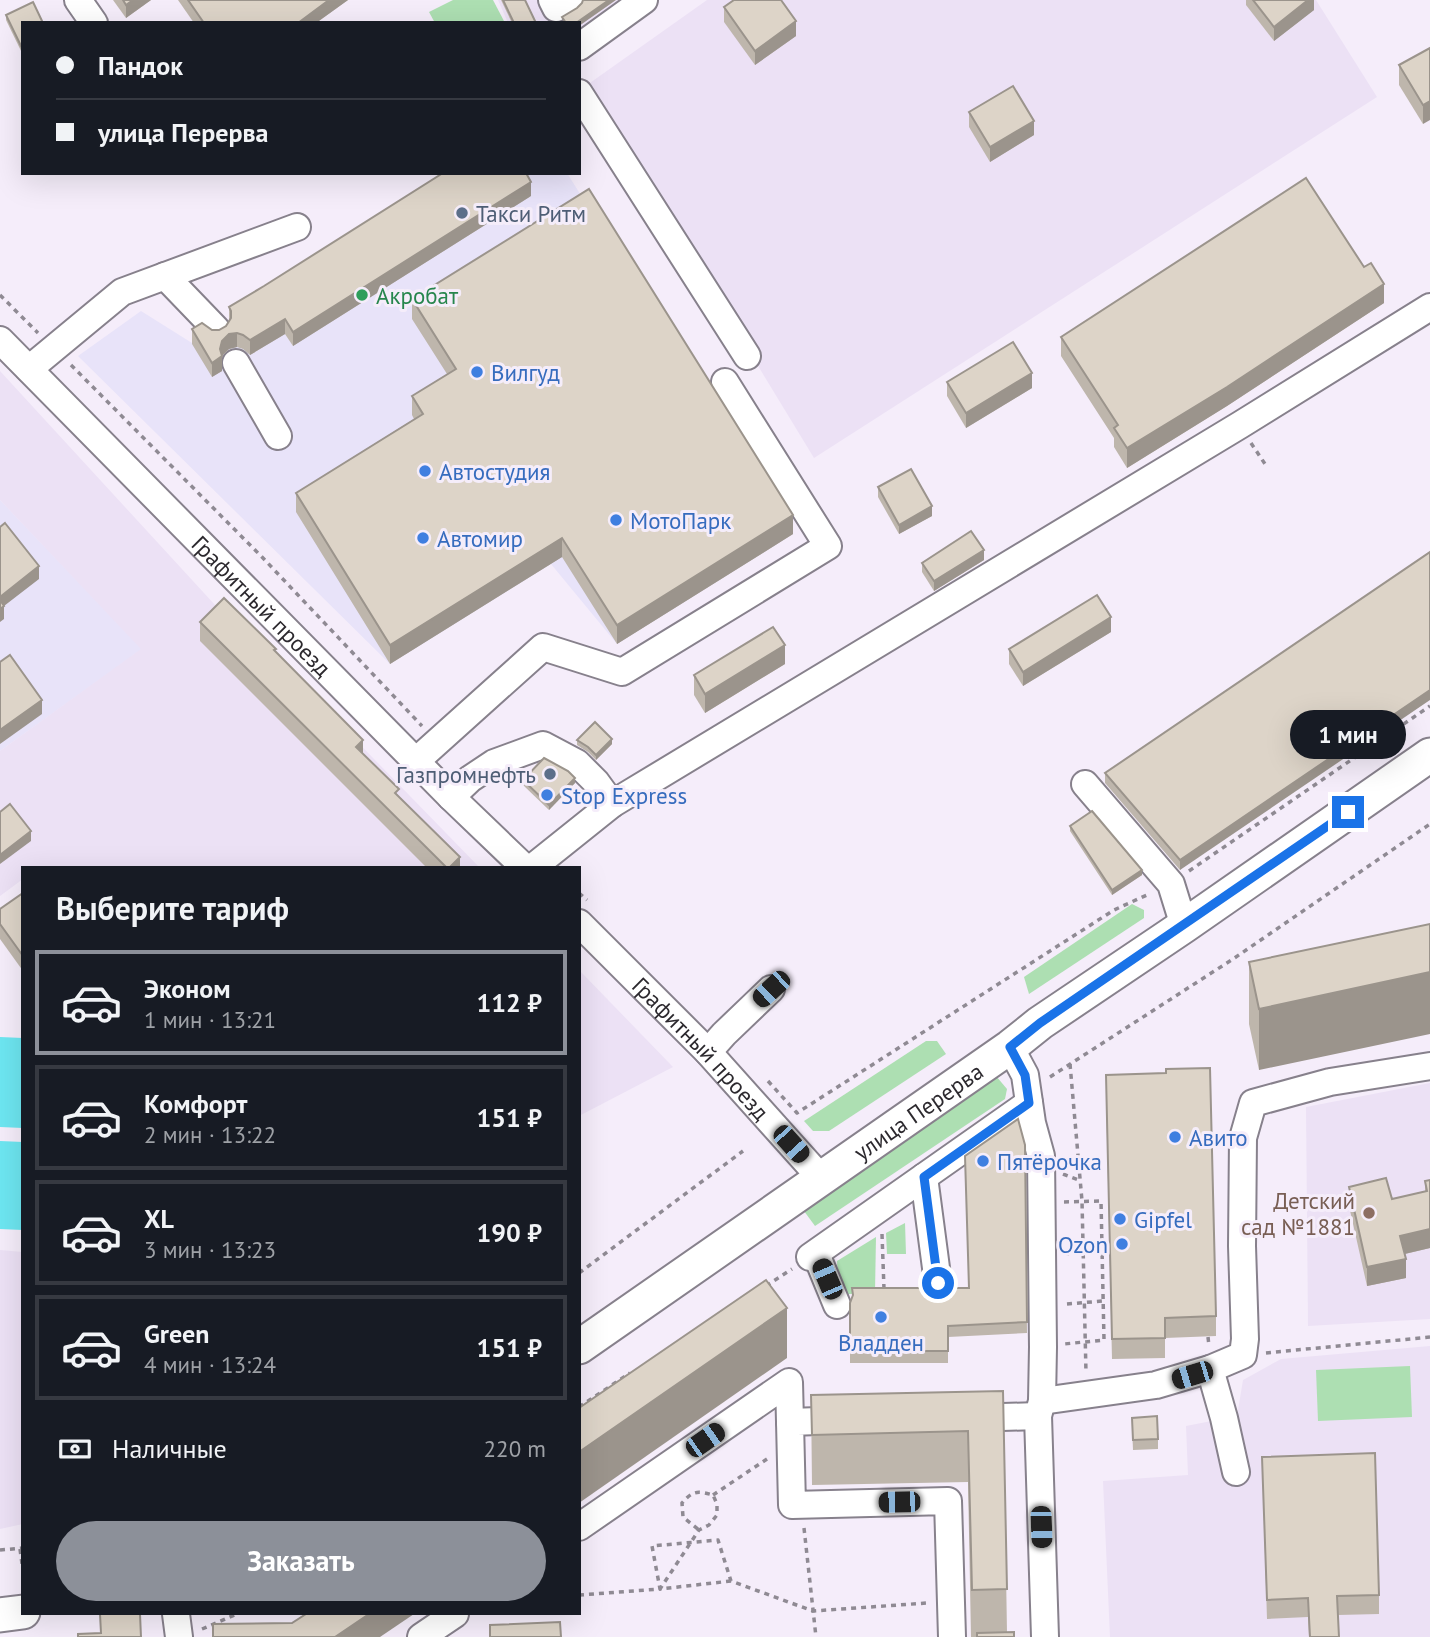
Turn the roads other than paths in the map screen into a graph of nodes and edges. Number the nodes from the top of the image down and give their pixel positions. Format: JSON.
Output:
{"nodes":[{"id":1,"x":78,"y":0,"type":"edge"},
{"id":2,"x":552,"y":0,"type":"edge"},
{"id":3,"x":569,"y":0,"type":"edge"},
{"id":4,"x":644,"y":0,"type":"edge"},
{"id":5,"x":93,"y":21,"type":"edge"},
{"id":6,"x":581,"y":46,"type":"edge"},
{"id":7,"x":581,"y":96,"type":"edge"},
{"id":8,"x":296,"y":227,"type":"dead end"},
{"id":9,"x":165,"y":275,"type":"junction"},
{"id":10,"x":1430,"y":307,"type":"edge"},
{"id":11,"x":216,"y":329,"type":"edge"},
{"id":12,"x":0,"y":340,"type":"edge"},
{"id":13,"x":747,"y":356,"type":"dead end"},
{"id":14,"x":236,"y":363,"type":"dead end"},
{"id":15,"x":29,"y":369,"type":"junction"},
{"id":16,"x":724,"y":382,"type":"dead end"},
{"id":17,"x":278,"y":436,"type":"dead end"},
{"id":18,"x":1430,"y":755,"type":"edge"},
{"id":19,"x":415,"y":762,"type":"junction"},
{"id":20,"x":1085,"y":784,"type":"dead end"},
{"id":21,"x":451,"y":797,"type":"junction"},
{"id":22,"x":612,"y":804,"type":"junction"},
{"id":23,"x":523,"y":866,"type":"edge"},
{"id":24,"x":534,"y":866,"type":"edge"},
{"id":25,"x":581,"y":925,"type":"edge"},
{"id":26,"x":1184,"y":926,"type":"junction"},
{"id":27,"x":771,"y":989,"type":"dead end"},
{"id":28,"x":1010,"y":1047,"type":"junction"},
{"id":29,"x":708,"y":1052,"type":"junction"},
{"id":30,"x":1430,"y":1066,"type":"edge"},
{"id":31,"x":1029,"y":1103,"type":"junction"},
{"id":32,"x":924,"y":1177,"type":"junction"},
{"id":33,"x":821,"y":1178,"type":"junction"},
{"id":34,"x":938,"y":1283,"type":"dead end"},
{"id":35,"x":837,"y":1305,"type":"dead end"},
{"id":36,"x":581,"y":1346,"type":"edge"},
{"id":37,"x":1210,"y":1369,"type":"junction"},
{"id":38,"x":1040,"y":1408,"type":"junction"},
{"id":39,"x":942,"y":1418,"type":"edge"},
{"id":40,"x":873,"y":1420,"type":"edge"},
{"id":41,"x":790,"y":1432,"type":"junction"},
{"id":42,"x":1236,"y":1472,"type":"dead end"},
{"id":43,"x":581,"y":1526,"type":"edge"},
{"id":44,"x":21,"y":1612,"type":"edge"},
{"id":45,"x":0,"y":1615,"type":"edge"},
{"id":46,"x":454,"y":1615,"type":"edge"},
{"id":47,"x":428,"y":1635,"type":"edge"},
{"id":48,"x":952,"y":1637,"type":"edge"},
{"id":49,"x":1045,"y":1637,"type":"edge"}],
"edges":[{"from":1,"to":5,"type":"street"},
{"from":2,"to":3,"type":"street"},
{"from":4,"to":6,"type":"street"},
{"from":7,"to":13,"type":"street"},
{"from":8,"to":9,"type":"street"},
{"from":9,"to":11,"type":"street"},
{"from":9,"to":15,"type":"street"},
{"from":10,"to":22,"type":"street"},
{"from":12,"to":15,"type":"street","name":"Графитный проезд"},
{"from":14,"to":17,"type":"street"},
{"from":15,"to":19,"type":"street","name":"Графитный проезд"},
{"from":16,"to":19,"type":"street"},
{"from":18,"to":26,"type":"main road","name":"улица Перерва"},
{"from":19,"to":21,"type":"street","name":"Графитный проезд"},
{"from":20,"to":26,"type":"street"},
{"from":21,"to":22,"type":"street"},
{"from":21,"to":23,"type":"street","name":"Графитный проезд"},
{"from":22,"to":24,"type":"street"},
{"from":25,"to":29,"type":"street","name":"Графитный проезд"},
{"from":26,"to":28,"type":"main road","name":"улица Перерва"},
{"from":27,"to":29,"type":"street"},
{"from":28,"to":31,"type":"street"},
{"from":28,"to":33,"type":"main road","name":"улица Перерва"},
{"from":29,"to":33,"type":"street","name":"Графитный проезд"},
{"from":30,"to":37,"type":"street"},
{"from":31,"to":32,"type":"street"},
{"from":31,"to":38,"type":"street"},
{"from":32,"to":34,"type":"street"},
{"from":32,"to":35,"type":"street"},
{"from":33,"to":36,"type":"main road","name":"улица Перерва"},
{"from":37,"to":38,"type":"street"},
{"from":37,"to":42,"type":"street"},
{"from":38,"to":39,"type":"street"},
{"from":38,"to":49,"type":"street"},
{"from":40,"to":41,"type":"street"},
{"from":41,"to":43,"type":"street"},
{"from":41,"to":48,"type":"street"},
{"from":44,"to":45,"type":"main road"},
{"from":46,"to":47,"type":"street"}]}
